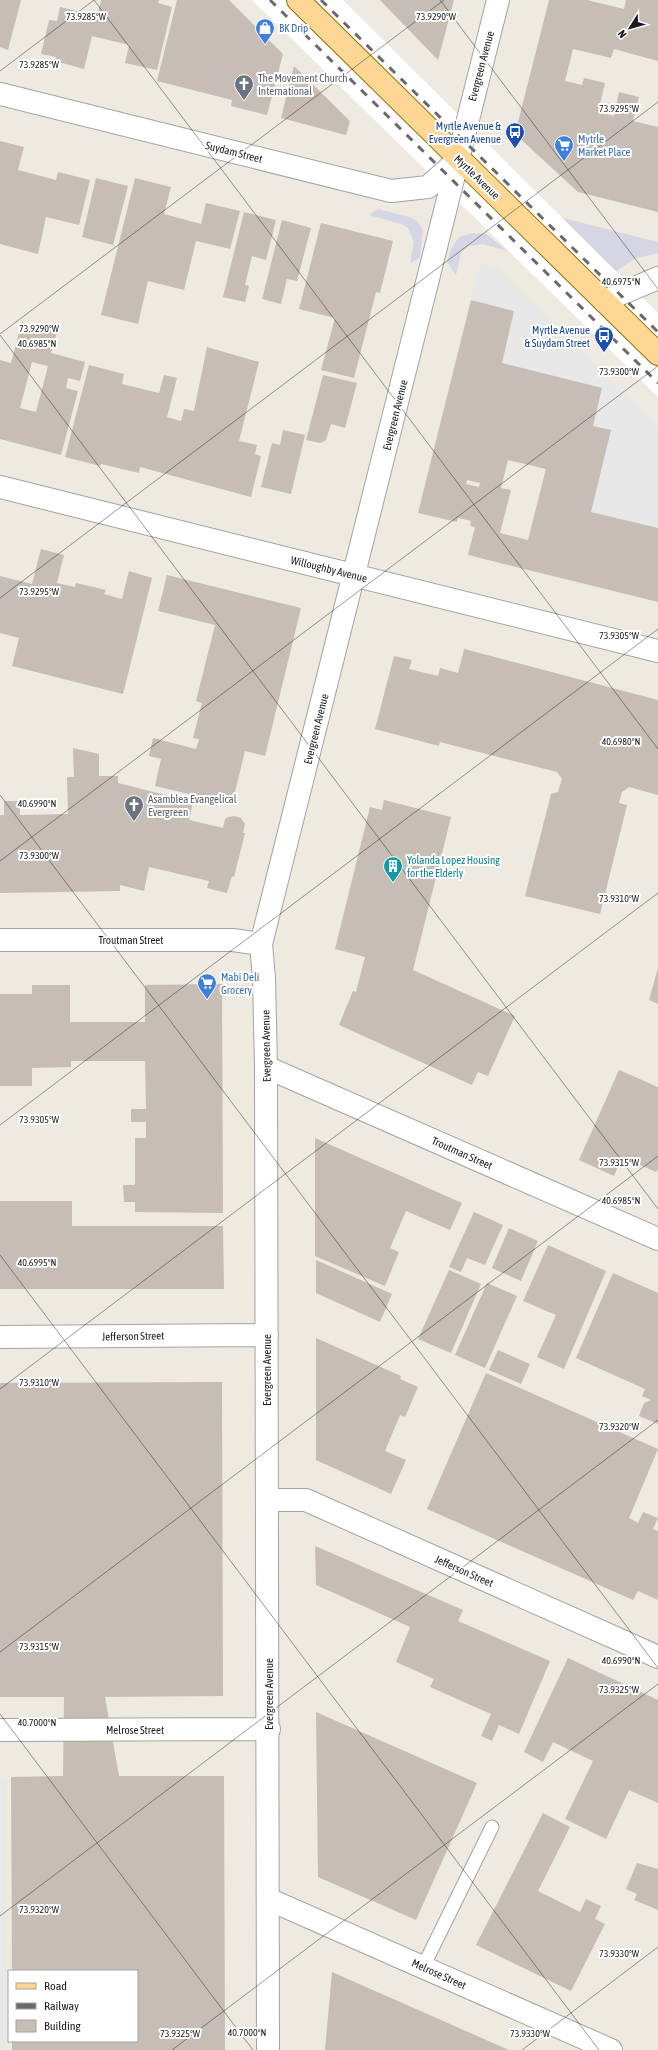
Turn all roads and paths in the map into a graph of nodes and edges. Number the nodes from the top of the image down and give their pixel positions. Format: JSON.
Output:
{"nodes":[{"id":1,"x":298,"y":0,"type":"edge"},
{"id":2,"x":498,"y":0,"type":"edge"},
{"id":3,"x":0,"y":94,"type":"edge"},
{"id":4,"x":459,"y":159,"type":"junction"},
{"id":5,"x":658,"y":278,"type":"edge"},
{"id":6,"x":604,"y":301,"type":"junction"},
{"id":7,"x":658,"y":354,"type":"edge"},
{"id":8,"x":0,"y":487,"type":"edge"},
{"id":9,"x":354,"y":576,"type":"junction"},
{"id":10,"x":658,"y":652,"type":"edge"},
{"id":11,"x":0,"y":940,"type":"edge"},
{"id":12,"x":261,"y":944,"type":"junction"},
{"id":13,"x":266,"y":1067,"type":"junction"},
{"id":14,"x":658,"y":1239,"type":"edge"},
{"id":15,"x":267,"y":1335,"type":"junction"},
{"id":16,"x":0,"y":1337,"type":"edge"},
{"id":17,"x":267,"y":1500,"type":"junction"},
{"id":18,"x":658,"y":1657,"type":"edge"},
{"id":19,"x":269,"y":1729,"type":"junction"},
{"id":20,"x":0,"y":1730,"type":"edge"},
{"id":21,"x":492,"y":1827,"type":"dead end"},
{"id":22,"x":268,"y":1899,"type":"junction"},
{"id":23,"x":424,"y":1967,"type":"junction"},
{"id":24,"x":268,"y":2050,"type":"edge"},
{"id":25,"x":611,"y":2050,"type":"edge"}],
"edges":[{"from":1,"to":4,"type":"main road","name":"Myrtle Avenue"},
{"from":2,"to":4,"type":"street","name":"Evergreen Avenue"},
{"from":3,"to":4,"type":"street","name":"Suydam Street"},
{"from":4,"to":6,"type":"main road","name":"Myrtle Avenue"},
{"from":4,"to":9,"type":"street","name":"Evergreen Avenue"},
{"from":5,"to":6,"type":"street"},
{"from":6,"to":7,"type":"main road","name":"Myrtle Avenue"},
{"from":8,"to":9,"type":"street","name":"Willoughby Avenue"},
{"from":9,"to":10,"type":"street","name":"Willoughby Avenue"},
{"from":9,"to":12,"type":"street","name":"Evergreen Avenue"},
{"from":11,"to":12,"type":"street","name":"Troutman Street"},
{"from":12,"to":13,"type":"street","name":"Evergreen Avenue"},
{"from":13,"to":14,"type":"street","name":"Troutman Street"},
{"from":13,"to":15,"type":"street","name":"Evergreen Avenue"},
{"from":15,"to":16,"type":"street","name":"Jefferson Street"},
{"from":15,"to":17,"type":"street","name":"Evergreen Avenue"},
{"from":17,"to":18,"type":"street","name":"Jefferson Street"},
{"from":17,"to":19,"type":"street","name":"Evergreen Avenue"},
{"from":19,"to":20,"type":"street","name":"Melrose Street"},
{"from":19,"to":22,"type":"street","name":"Evergreen Avenue"},
{"from":21,"to":23,"type":"lane"},
{"from":22,"to":23,"type":"street","name":"Melrose Street"},
{"from":22,"to":24,"type":"street","name":"Evergreen Avenue"},
{"from":23,"to":25,"type":"street","name":"Melrose Street"}]}
